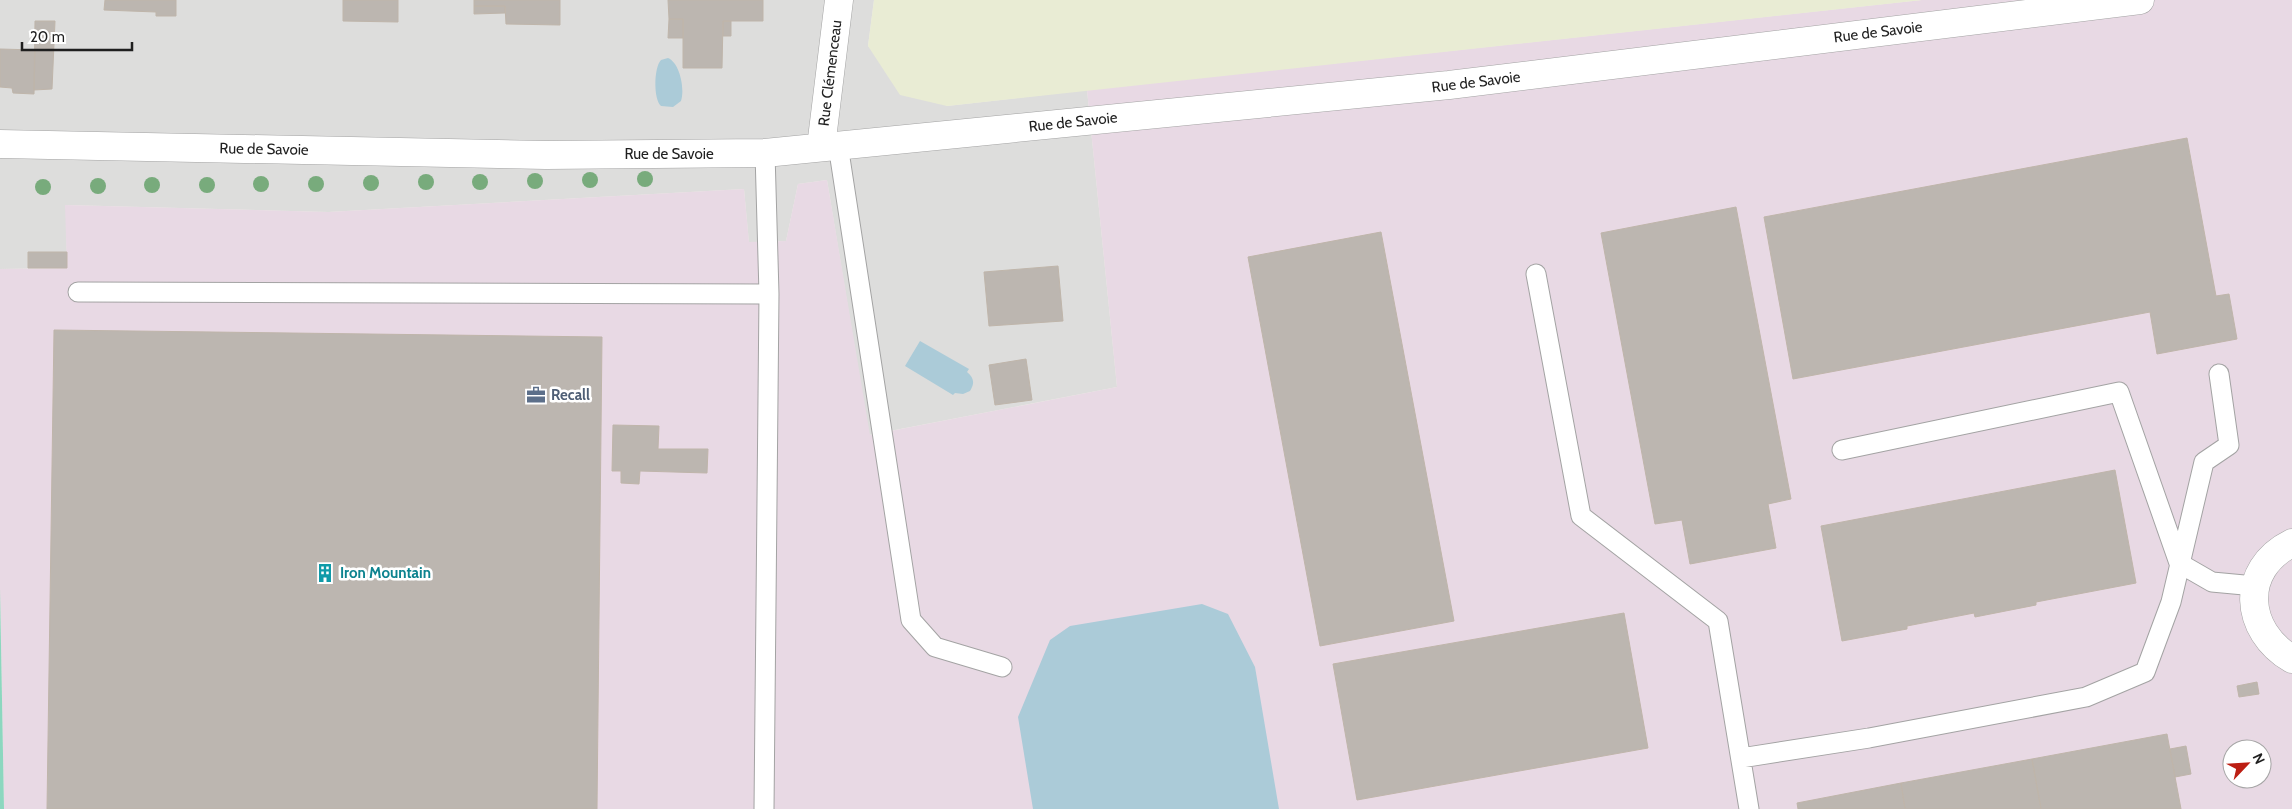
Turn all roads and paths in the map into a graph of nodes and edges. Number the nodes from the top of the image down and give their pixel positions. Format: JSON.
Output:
{"nodes":[{"id":1,"x":839,"y":0,"type":"edge"},
{"id":2,"x":2140,"y":0,"type":"edge"},
{"id":3,"x":0,"y":144,"type":"edge"},
{"id":4,"x":830,"y":146,"type":"junction"},
{"id":5,"x":766,"y":153,"type":"junction"},
{"id":6,"x":1536,"y":274,"type":"dead end"},
{"id":7,"x":78,"y":292,"type":"dead end"},
{"id":8,"x":769,"y":294,"type":"junction"},
{"id":9,"x":2219,"y":374,"type":"dead end"},
{"id":10,"x":1842,"y":450,"type":"dead end"},
{"id":11,"x":2292,"y":543,"type":"edge"},
{"id":12,"x":2179,"y":563,"type":"junction"},
{"id":13,"x":2255,"y":586,"type":"junction"},
{"id":14,"x":2292,"y":659,"type":"edge"},
{"id":15,"x":1002,"y":667,"type":"dead end"},
{"id":16,"x":1741,"y":758,"type":"junction"},
{"id":17,"x":764,"y":809,"type":"edge"},
{"id":18,"x":1749,"y":809,"type":"edge"}],
"edges":[{"from":1,"to":4,"type":"street","name":"Rue Clémenceau"},
{"from":2,"to":4,"type":"street","name":"Rue de Savoie"},
{"from":3,"to":5,"type":"street","name":"Rue de Savoie"},
{"from":4,"to":5,"type":"street","name":"Rue de Savoie"},
{"from":4,"to":15,"type":"lane"},
{"from":5,"to":8,"type":"lane"},
{"from":6,"to":16,"type":"lane"},
{"from":7,"to":8,"type":"lane"},
{"from":8,"to":17,"type":"lane"},
{"from":9,"to":12,"type":"lane"},
{"from":10,"to":12,"type":"lane"},
{"from":11,"to":13,"type":"street"},
{"from":12,"to":13,"type":"lane"},
{"from":12,"to":16,"type":"lane"},
{"from":13,"to":14,"type":"street"},
{"from":16,"to":18,"type":"lane"}]}
